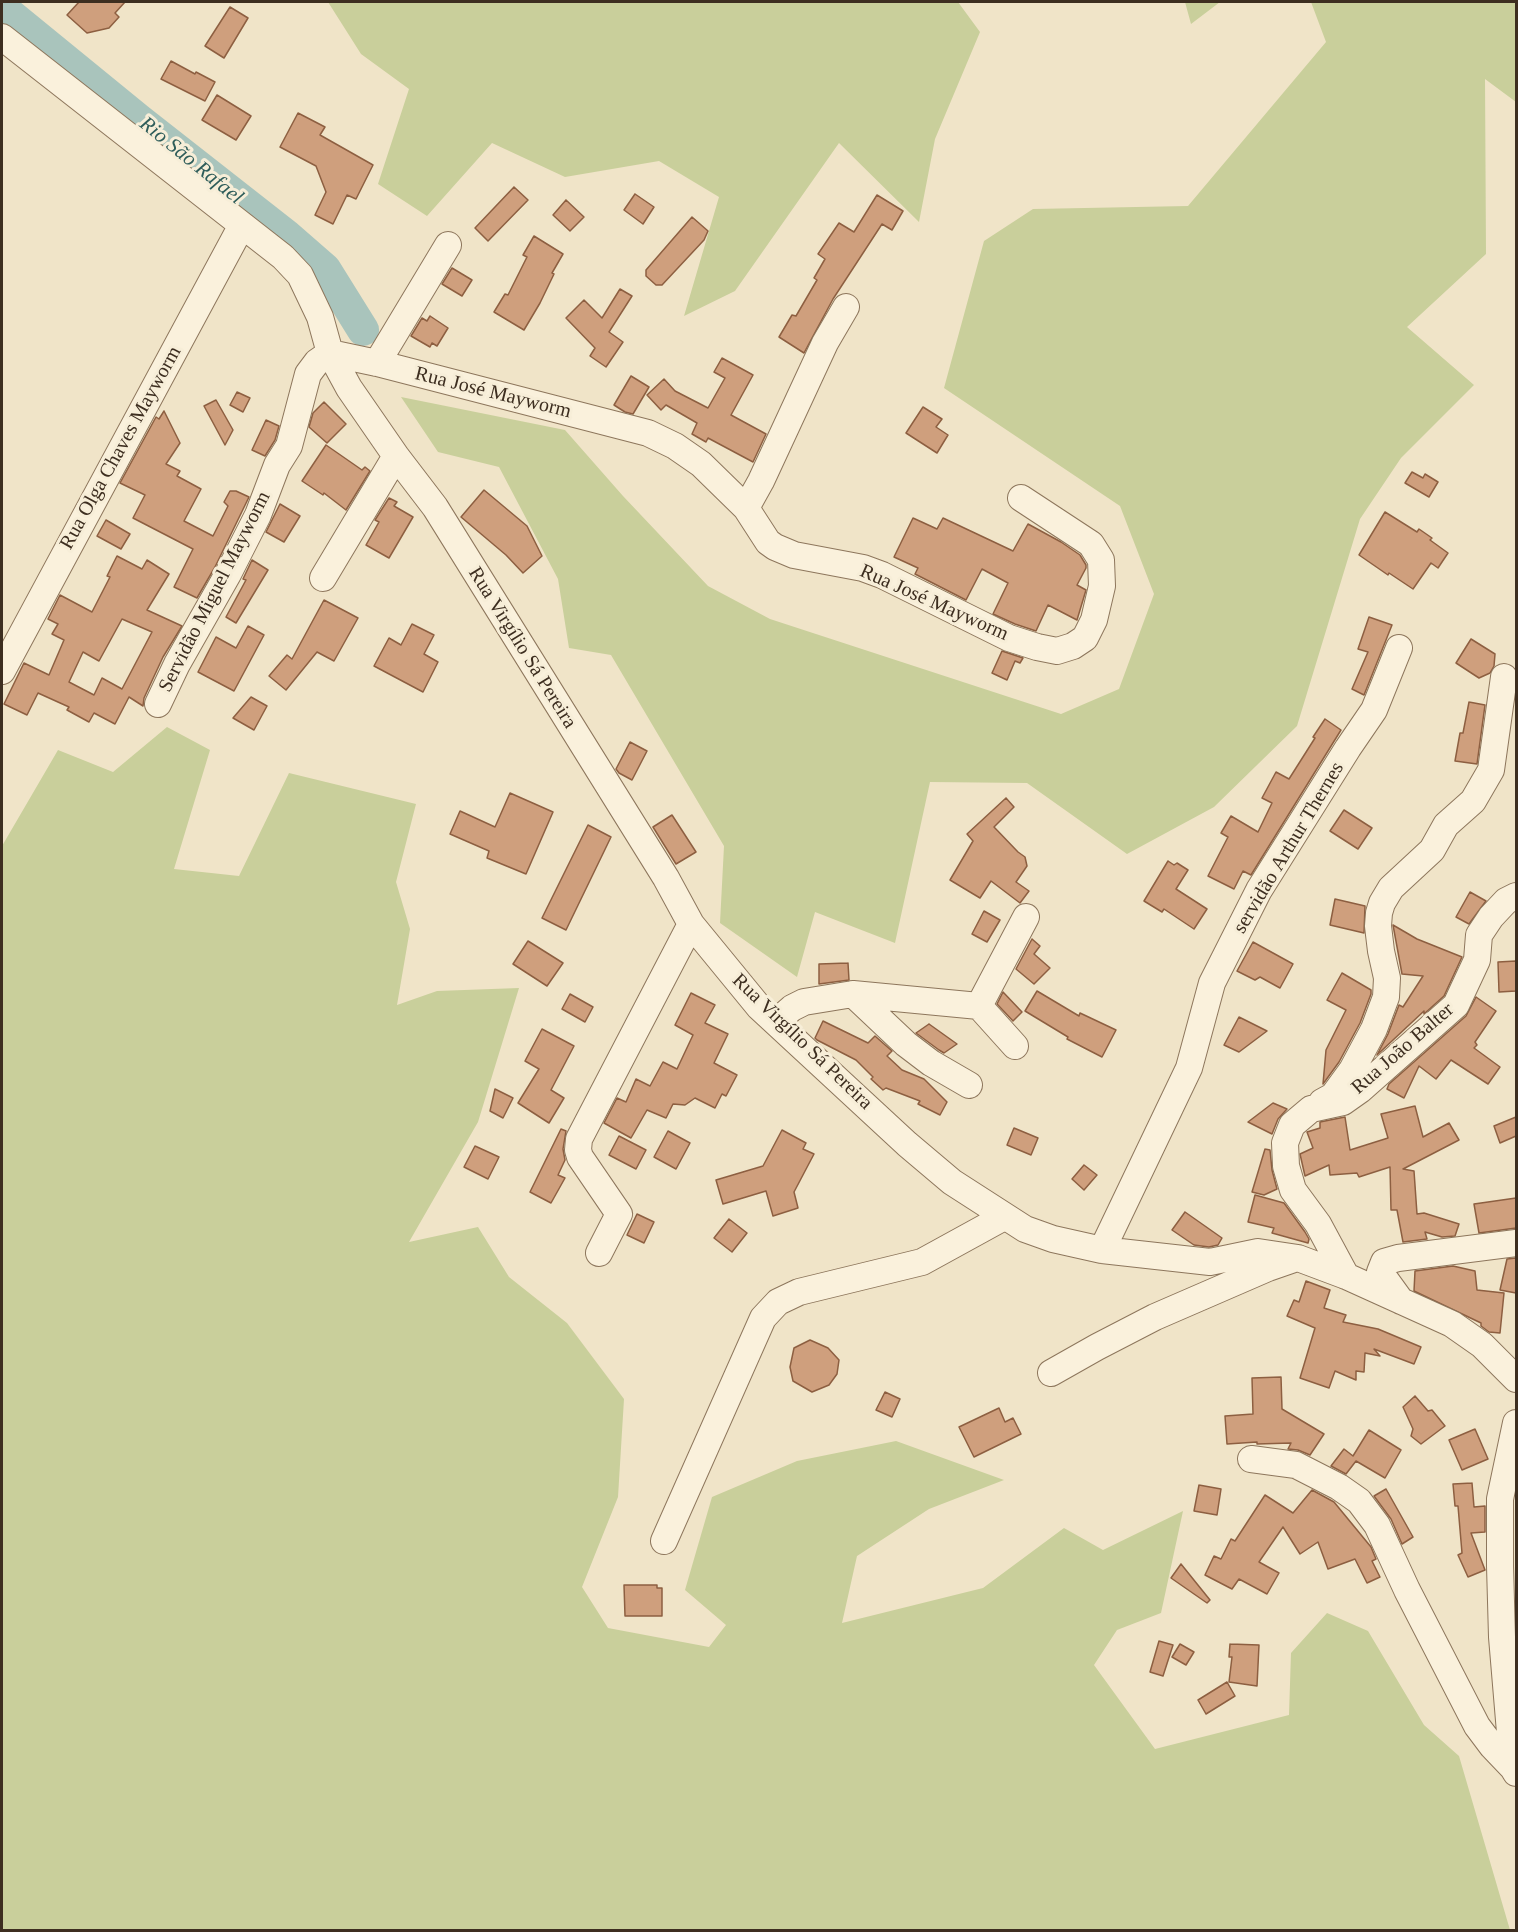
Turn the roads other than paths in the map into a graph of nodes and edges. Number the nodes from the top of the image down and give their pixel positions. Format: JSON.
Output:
{"nodes":[{"id":1,"x":2,"y":37,"type":"edge"},
{"id":2,"x":242,"y":225,"type":"junction"},
{"id":3,"x":448,"y":245,"type":"dead end"},
{"id":4,"x":846,"y":307,"type":"dead end"},
{"id":5,"x":330,"y":353,"type":"junction"},
{"id":6,"x":376,"y":363,"type":"junction"},
{"id":7,"x":396,"y":456,"type":"junction"},
{"id":8,"x":1021,"y":498,"type":"dead end"},
{"id":9,"x":746,"y":508,"type":"junction"},
{"id":10,"x":323,"y":578,"type":"dead end"},
{"id":11,"x":1399,"y":648,"type":"dead end"},
{"id":12,"x":2,"y":671,"type":"edge"},
{"id":13,"x":1504,"y":676,"type":"dead end"},
{"id":14,"x":158,"y":704,"type":"dead end"},
{"id":15,"x":1516,"y":896,"type":"edge"},
{"id":16,"x":1026,"y":917,"type":"dead end"},
{"id":17,"x":691,"y":924,"type":"junction"},
{"id":18,"x":853,"y":994,"type":"junction"},
{"id":19,"x":979,"y":1006,"type":"junction"},
{"id":20,"x":776,"y":1022,"type":"junction"},
{"id":21,"x":1015,"y":1046,"type":"dead end"},
{"id":22,"x":969,"y":1085,"type":"dead end"},
{"id":23,"x":1311,"y":1109,"type":"junction"},
{"id":24,"x":1004,"y":1217,"type":"junction"},
{"id":25,"x":1516,"y":1243,"type":"edge"},
{"id":26,"x":1102,"y":1250,"type":"junction"},
{"id":27,"x":599,"y":1253,"type":"dead end"},
{"id":28,"x":1298,"y":1258,"type":"junction"},
{"id":29,"x":1346,"y":1276,"type":"junction"},
{"id":30,"x":1401,"y":1301,"type":"junction"},
{"id":31,"x":1051,"y":1373,"type":"dead end"},
{"id":32,"x":1516,"y":1379,"type":"edge"},
{"id":33,"x":1516,"y":1423,"type":"edge"},
{"id":34,"x":1251,"y":1460,"type":"dead end"},
{"id":35,"x":664,"y":1541,"type":"dead end"},
{"id":36,"x":1515,"y":1771,"type":"edge"}],
"edges":[{"from":1,"to":2,"type":"street","name":"Rua Virgílio Sá Pereira"},
{"from":2,"to":5,"type":"street","name":"Rua Virgílio Sá Pereira"},
{"from":2,"to":12,"type":"street","name":"Rua Olga Chaves Mayworm"},
{"from":3,"to":6,"type":"street"},
{"from":4,"to":9,"type":"street"},
{"from":5,"to":6,"type":"street","name":"Rua José Mayworm"},
{"from":5,"to":7,"type":"street","name":"Rua Virgílio Sá Pereira"},
{"from":5,"to":14,"type":"street","name":"Servidão Miguel Mayworm"},
{"from":6,"to":9,"type":"street","name":"Rua José Mayworm"},
{"from":7,"to":10,"type":"street"},
{"from":7,"to":17,"type":"street","name":"Rua Virgílio Sá Pereira"},
{"from":8,"to":9,"type":"street","name":"Rua José Mayworm"},
{"from":11,"to":26,"type":"street","name":"servidão Arthur Thernes"},
{"from":13,"to":23,"type":"street"},
{"from":15,"to":23,"type":"street","name":"Rua João Balter"},
{"from":16,"to":19,"type":"street"},
{"from":17,"to":20,"type":"street","name":"Rua Virgílio Sá Pereira"},
{"from":17,"to":27,"type":"street"},
{"from":18,"to":19,"type":"street"},
{"from":18,"to":20,"type":"street"},
{"from":18,"to":22,"type":"street"},
{"from":19,"to":21,"type":"street"},
{"from":20,"to":24,"type":"street","name":"Rua Virgílio Sá Pereira"},
{"from":23,"to":29,"type":"street"},
{"from":24,"to":26,"type":"street","name":"Rua Virgílio Sá Pereira"},
{"from":24,"to":35,"type":"street"},
{"from":25,"to":30,"type":"street"},
{"from":26,"to":28,"type":"street","name":"Rua Virgílio Sá Pereira"},
{"from":28,"to":29,"type":"street","name":"Rua Virgílio Sá Pereira"},
{"from":28,"to":31,"type":"street"},
{"from":29,"to":30,"type":"street","name":"Rua Virgílio Sá Pereira"},
{"from":30,"to":32,"type":"street","name":"Rua Virgílio Sá Pereira"},
{"from":33,"to":36,"type":"street"},
{"from":34,"to":36,"type":"street"}]}
